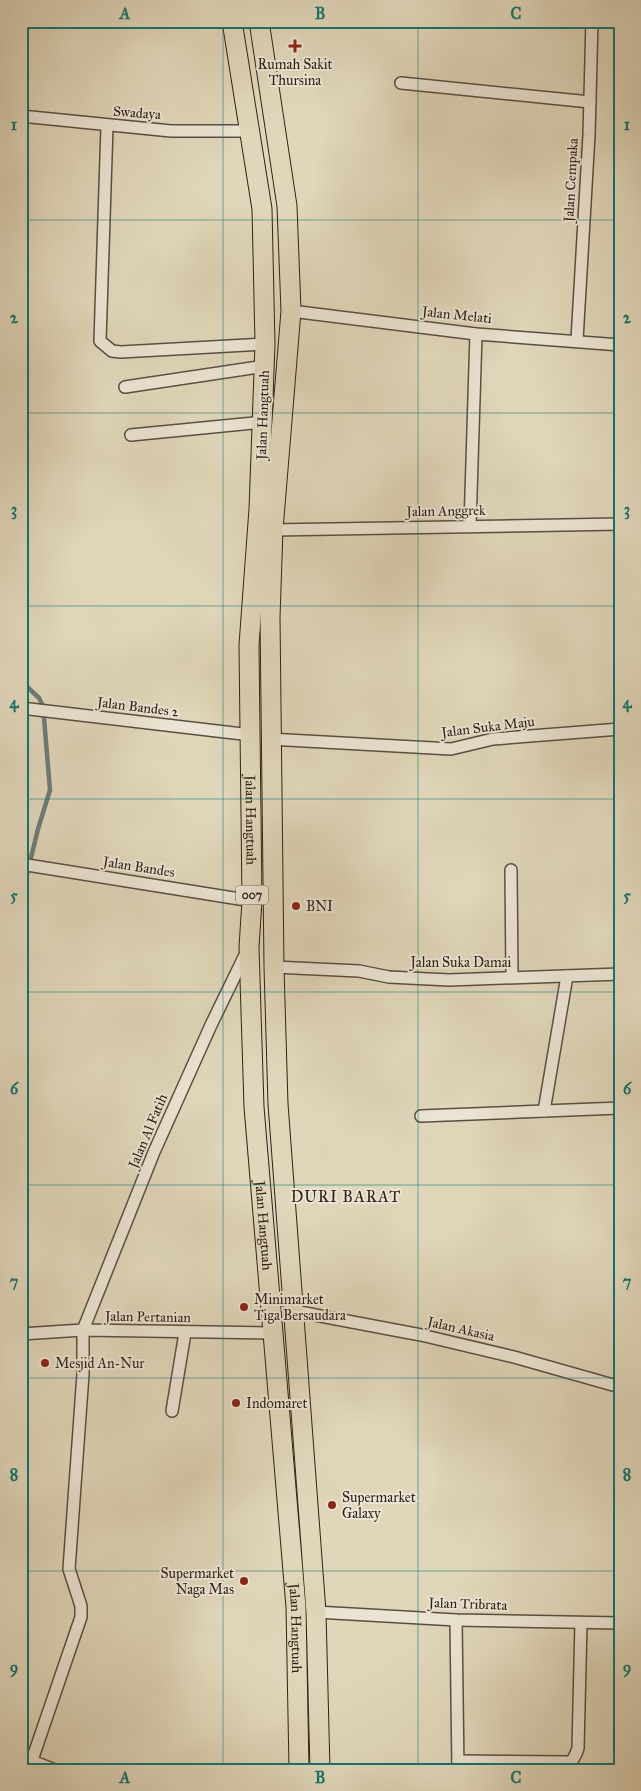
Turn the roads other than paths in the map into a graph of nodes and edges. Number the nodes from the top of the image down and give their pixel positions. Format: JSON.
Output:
{"nodes":[{"id":1,"x":232,"y":21,"type":"edge"},
{"id":2,"x":259,"y":21,"type":"edge"},
{"id":3,"x":592,"y":21,"type":"edge"},
{"id":4,"x":400,"y":83,"type":"dead end"},
{"id":5,"x":590,"y":102,"type":"junction"},
{"id":6,"x":21,"y":116,"type":"edge"},
{"id":7,"x":107,"y":126,"type":"junction"},
{"id":8,"x":251,"y":131,"type":"junction"},
{"id":9,"x":287,"y":206,"type":"junction"},
{"id":10,"x":262,"y":209,"type":"junction"},
{"id":11,"x":292,"y":311,"type":"junction"},
{"id":12,"x":476,"y":334,"type":"junction"},
{"id":13,"x":577,"y":340,"type":"junction"},
{"id":14,"x":266,"y":344,"type":"junction"},
{"id":15,"x":620,"y":345,"type":"edge"},
{"id":16,"x":264,"y":366,"type":"junction"},
{"id":17,"x":125,"y":387,"type":"dead end"},
{"id":18,"x":263,"y":422,"type":"junction"},
{"id":19,"x":131,"y":435,"type":"dead end"},
{"id":20,"x":620,"y":524,"type":"edge"},
{"id":21,"x":470,"y":526,"type":"junction"},
{"id":22,"x":273,"y":530,"type":"junction"},
{"id":23,"x":21,"y":708,"type":"edge"},
{"id":24,"x":620,"y":729,"type":"edge"},
{"id":25,"x":251,"y":735,"type":"junction"},
{"id":26,"x":269,"y":739,"type":"junction"},
{"id":27,"x":251,"y":807,"type":"junction"},
{"id":28,"x":272,"y":807,"type":"junction"},
{"id":29,"x":21,"y":864,"type":"edge"},
{"id":30,"x":511,"y":870,"type":"dead end"},
{"id":31,"x":252,"y":901,"type":"junction"},
{"id":32,"x":249,"y":947,"type":"junction"},
{"id":33,"x":274,"y":967,"type":"junction"},
{"id":34,"x":620,"y":974,"type":"edge"},
{"id":35,"x":567,"y":976,"type":"junction"},
{"id":36,"x":512,"y":977,"type":"junction"},
{"id":37,"x":620,"y":1108,"type":"edge"},
{"id":38,"x":544,"y":1112,"type":"junction"},
{"id":39,"x":421,"y":1116,"type":"dead end"},
{"id":40,"x":294,"y":1311,"type":"junction"},
{"id":41,"x":83,"y":1330,"type":"junction"},
{"id":42,"x":185,"y":1333,"type":"junction"},
{"id":43,"x":274,"y":1333,"type":"junction"},
{"id":44,"x":21,"y":1334,"type":"edge"},
{"id":45,"x":620,"y":1387,"type":"edge"},
{"id":46,"x":172,"y":1411,"type":"dead end"},
{"id":47,"x":316,"y":1612,"type":"junction"},
{"id":48,"x":456,"y":1620,"type":"junction"},
{"id":49,"x":581,"y":1623,"type":"junction"},
{"id":50,"x":620,"y":1623,"type":"edge"},
{"id":51,"x":27,"y":1758,"type":"edge"},
{"id":52,"x":458,"y":1765,"type":"edge"},
{"id":53,"x":569,"y":1766,"type":"edge"},
{"id":54,"x":55,"y":1770,"type":"edge"},
{"id":55,"x":299,"y":1770,"type":"edge"},
{"id":56,"x":320,"y":1770,"type":"edge"}],
"edges":[{"from":1,"to":8,"type":"highway","name":"Jalan Hangtuah","number":"007"},
{"from":2,"to":9,"type":"highway","name":"Jalan Hangtuah","number":"007"},
{"from":3,"to":5,"type":"street","name":"Jalan Cempaka"},
{"from":4,"to":5,"type":"street"},
{"from":5,"to":13,"type":"street","name":"Jalan Cempaka"},
{"from":6,"to":7,"type":"street","name":"Swadaya"},
{"from":7,"to":8,"type":"street","name":"Swadaya"},
{"from":7,"to":14,"type":"street"},
{"from":8,"to":10,"type":"highway","name":"Jalan Hangtuah","number":"007"},
{"from":9,"to":10,"type":"highway"},
{"from":9,"to":11,"type":"highway","name":"Jalan Hangtuah","number":"007"},
{"from":10,"to":14,"type":"highway","name":"Jalan Hangtuah","number":"007"},
{"from":11,"to":12,"type":"street","name":"Jalan Melati"},
{"from":11,"to":22,"type":"highway","name":"Jalan Hangtuah","number":"007"},
{"from":12,"to":13,"type":"street","name":"Jalan Melati"},
{"from":12,"to":21,"type":"street"},
{"from":13,"to":15,"type":"street","name":"Jalan Melati"},
{"from":14,"to":16,"type":"highway","name":"Jalan Hangtuah","number":"007"},
{"from":16,"to":17,"type":"street"},
{"from":16,"to":18,"type":"highway","name":"Jalan Hangtuah","number":"007"},
{"from":18,"to":19,"type":"street"},
{"from":18,"to":25,"type":"highway","name":"Jalan Hangtuah","number":"007"},
{"from":20,"to":21,"type":"street","name":"Jalan Anggrek"},
{"from":21,"to":22,"type":"street","name":"Jalan Anggrek"},
{"from":22,"to":26,"type":"highway","name":"Jalan Hangtuah","number":"007"},
{"from":23,"to":25,"type":"street","name":"Jalan Bandes 2"},
{"from":24,"to":26,"type":"street","name":"Jalan Suka Maju"},
{"from":25,"to":27,"type":"highway","name":"Jalan Hangtuah","number":"007"},
{"from":26,"to":28,"type":"highway","name":"Jalan Hangtuah","number":"007"},
{"from":27,"to":28,"type":"highway"},
{"from":27,"to":31,"type":"highway","name":"Jalan Hangtuah","number":"007"},
{"from":28,"to":33,"type":"highway","name":"Jalan Hangtuah","number":"007"},
{"from":29,"to":31,"type":"street","name":"Jalan Bandes"},
{"from":30,"to":36,"type":"street"},
{"from":31,"to":32,"type":"highway","name":"Jalan Hangtuah","number":"007"},
{"from":32,"to":41,"type":"street","name":"Jalan Al Fatih"},
{"from":32,"to":43,"type":"highway","name":"Jalan Hangtuah","number":"007"},
{"from":33,"to":36,"type":"street","name":"Jalan Suka Damai"},
{"from":33,"to":40,"type":"highway","name":"Jalan Hangtuah","number":"007"},
{"from":34,"to":35,"type":"street","name":"Jalan Suka Damai"},
{"from":35,"to":36,"type":"street","name":"Jalan Suka Damai"},
{"from":35,"to":38,"type":"street"},
{"from":37,"to":38,"type":"street"},
{"from":38,"to":39,"type":"street"},
{"from":40,"to":45,"type":"street","name":"Jalan Akasia"},
{"from":40,"to":47,"type":"highway","name":"Jalan Hangtuah","number":"007"},
{"from":41,"to":42,"type":"street","name":"Jalan Pertanian"},
{"from":41,"to":44,"type":"street","name":"Jalan Pertanian"},
{"from":41,"to":51,"type":"street"},
{"from":42,"to":43,"type":"street","name":"Jalan Pertanian"},
{"from":42,"to":46,"type":"street"},
{"from":43,"to":55,"type":"highway","name":"Jalan Hangtuah","number":"007"},
{"from":47,"to":48,"type":"street","name":"Jalan Tribrata"},
{"from":47,"to":56,"type":"highway","name":"Jalan Hangtuah","number":"007"},
{"from":48,"to":49,"type":"street","name":"Jalan Tribrata"},
{"from":48,"to":52,"type":"street"},
{"from":49,"to":50,"type":"street","name":"Jalan Tribrata"},
{"from":49,"to":53,"type":"street"},
{"from":51,"to":54,"type":"street"},
{"from":52,"to":53,"type":"street"}]}
